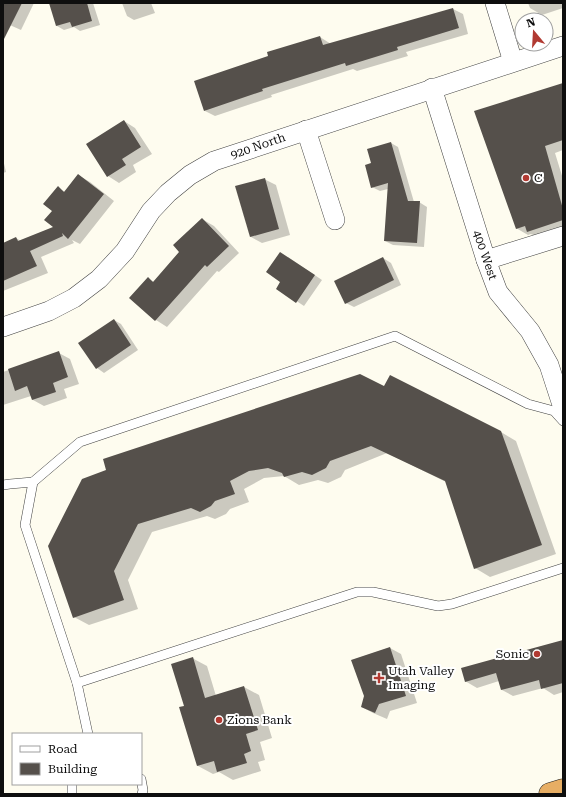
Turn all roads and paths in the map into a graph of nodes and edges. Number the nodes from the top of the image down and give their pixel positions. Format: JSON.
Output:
{"nodes":[{"id":1,"x":495,"y":3,"type":"edge"},
{"id":2,"x":563,"y":46,"type":"edge"},
{"id":3,"x":513,"y":62,"type":"junction"},
{"id":4,"x":432,"y":88,"type":"junction"},
{"id":5,"x":306,"y":130,"type":"junction"},
{"id":6,"x":335,"y":220,"type":"dead end"},
{"id":7,"x":563,"y":236,"type":"edge"},
{"id":8,"x":486,"y":260,"type":"junction"},
{"id":9,"x":3,"y":327,"type":"edge"},
{"id":10,"x":563,"y":408,"type":"edge"},
{"id":11,"x":563,"y":421,"type":"edge"},
{"id":12,"x":33,"y":482,"type":"junction"},
{"id":13,"x":3,"y":485,"type":"edge"},
{"id":14,"x":563,"y":568,"type":"edge"},
{"id":15,"x":76,"y":683,"type":"junction"},
{"id":16,"x":88,"y":733,"type":"edge"},
{"id":17,"x":563,"y":790,"type":"edge"},
{"id":18,"x":550,"y":794,"type":"edge"}],
"edges":[{"from":1,"to":3,"type":"street"},
{"from":2,"to":3,"type":"street","name":"920 North"},
{"from":3,"to":4,"type":"street","name":"920 North"},
{"from":4,"to":5,"type":"street","name":"920 North"},
{"from":4,"to":8,"type":"street","name":"400 West"},
{"from":5,"to":6,"type":"street"},
{"from":5,"to":9,"type":"street","name":"920 North"},
{"from":7,"to":8,"type":"street"},
{"from":8,"to":10,"type":"street","name":"400 West"},
{"from":11,"to":12,"type":"lane"},
{"from":12,"to":13,"type":"lane"},
{"from":12,"to":15,"type":"lane"},
{"from":14,"to":15,"type":"lane"},
{"from":15,"to":16,"type":"lane"},
{"from":17,"to":18,"type":"highway"}]}
